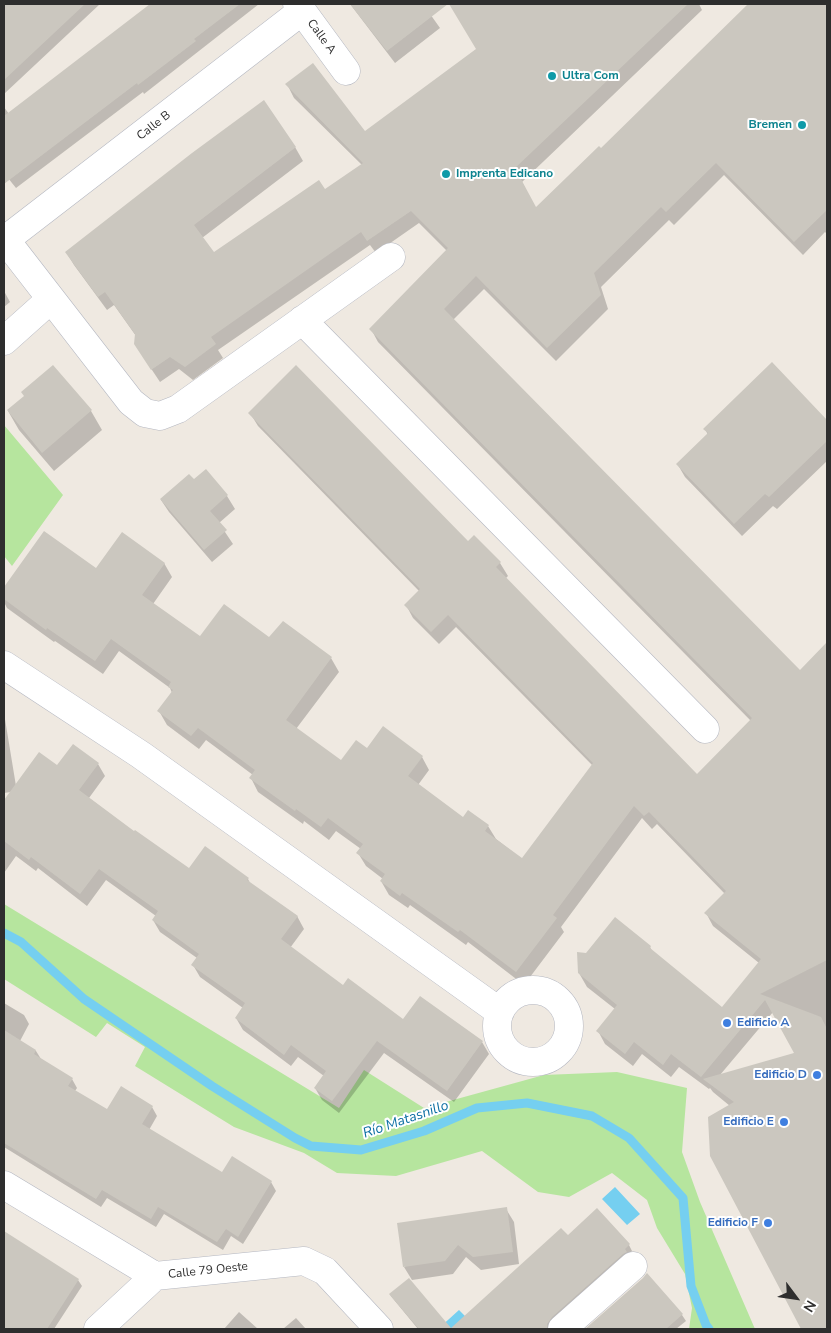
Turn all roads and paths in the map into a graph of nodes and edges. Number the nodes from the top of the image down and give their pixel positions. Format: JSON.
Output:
{"nodes":[{"id":1,"x":299,"y":8,"type":"edge"},
{"id":2,"x":346,"y":71,"type":"dead end"},
{"id":3,"x":5,"y":239,"type":"edge"},
{"id":4,"x":391,"y":258,"type":"dead end"},
{"id":5,"x":51,"y":299,"type":"junction"},
{"id":6,"x":302,"y":320,"type":"junction"},
{"id":7,"x":4,"y":341,"type":"edge"},
{"id":8,"x":4,"y":665,"type":"edge"},
{"id":9,"x":705,"y":729,"type":"dead end"},
{"id":10,"x":500,"y":1012,"type":"dead end"},
{"id":11,"x":4,"y":1185,"type":"edge"},
{"id":12,"x":633,"y":1266,"type":"dead end"},
{"id":13,"x":155,"y":1276,"type":"junction"},
{"id":14,"x":98,"y":1329,"type":"edge"},
{"id":15,"x":380,"y":1329,"type":"edge"},
{"id":16,"x":562,"y":1329,"type":"edge"}],
"edges":[{"from":1,"to":2,"type":"street","name":"Calle A"},
{"from":1,"to":3,"type":"street","name":"Calle B"},
{"from":3,"to":5,"type":"street"},
{"from":4,"to":6,"type":"street"},
{"from":5,"to":6,"type":"street"},
{"from":5,"to":7,"type":"street"},
{"from":6,"to":9,"type":"street"},
{"from":8,"to":10,"type":"street"},
{"from":11,"to":13,"type":"street","name":"Calle 79 Oeste"},
{"from":12,"to":16,"type":"street"},
{"from":13,"to":14,"type":"street"},
{"from":13,"to":15,"type":"street","name":"Calle 79 Oeste"}]}
